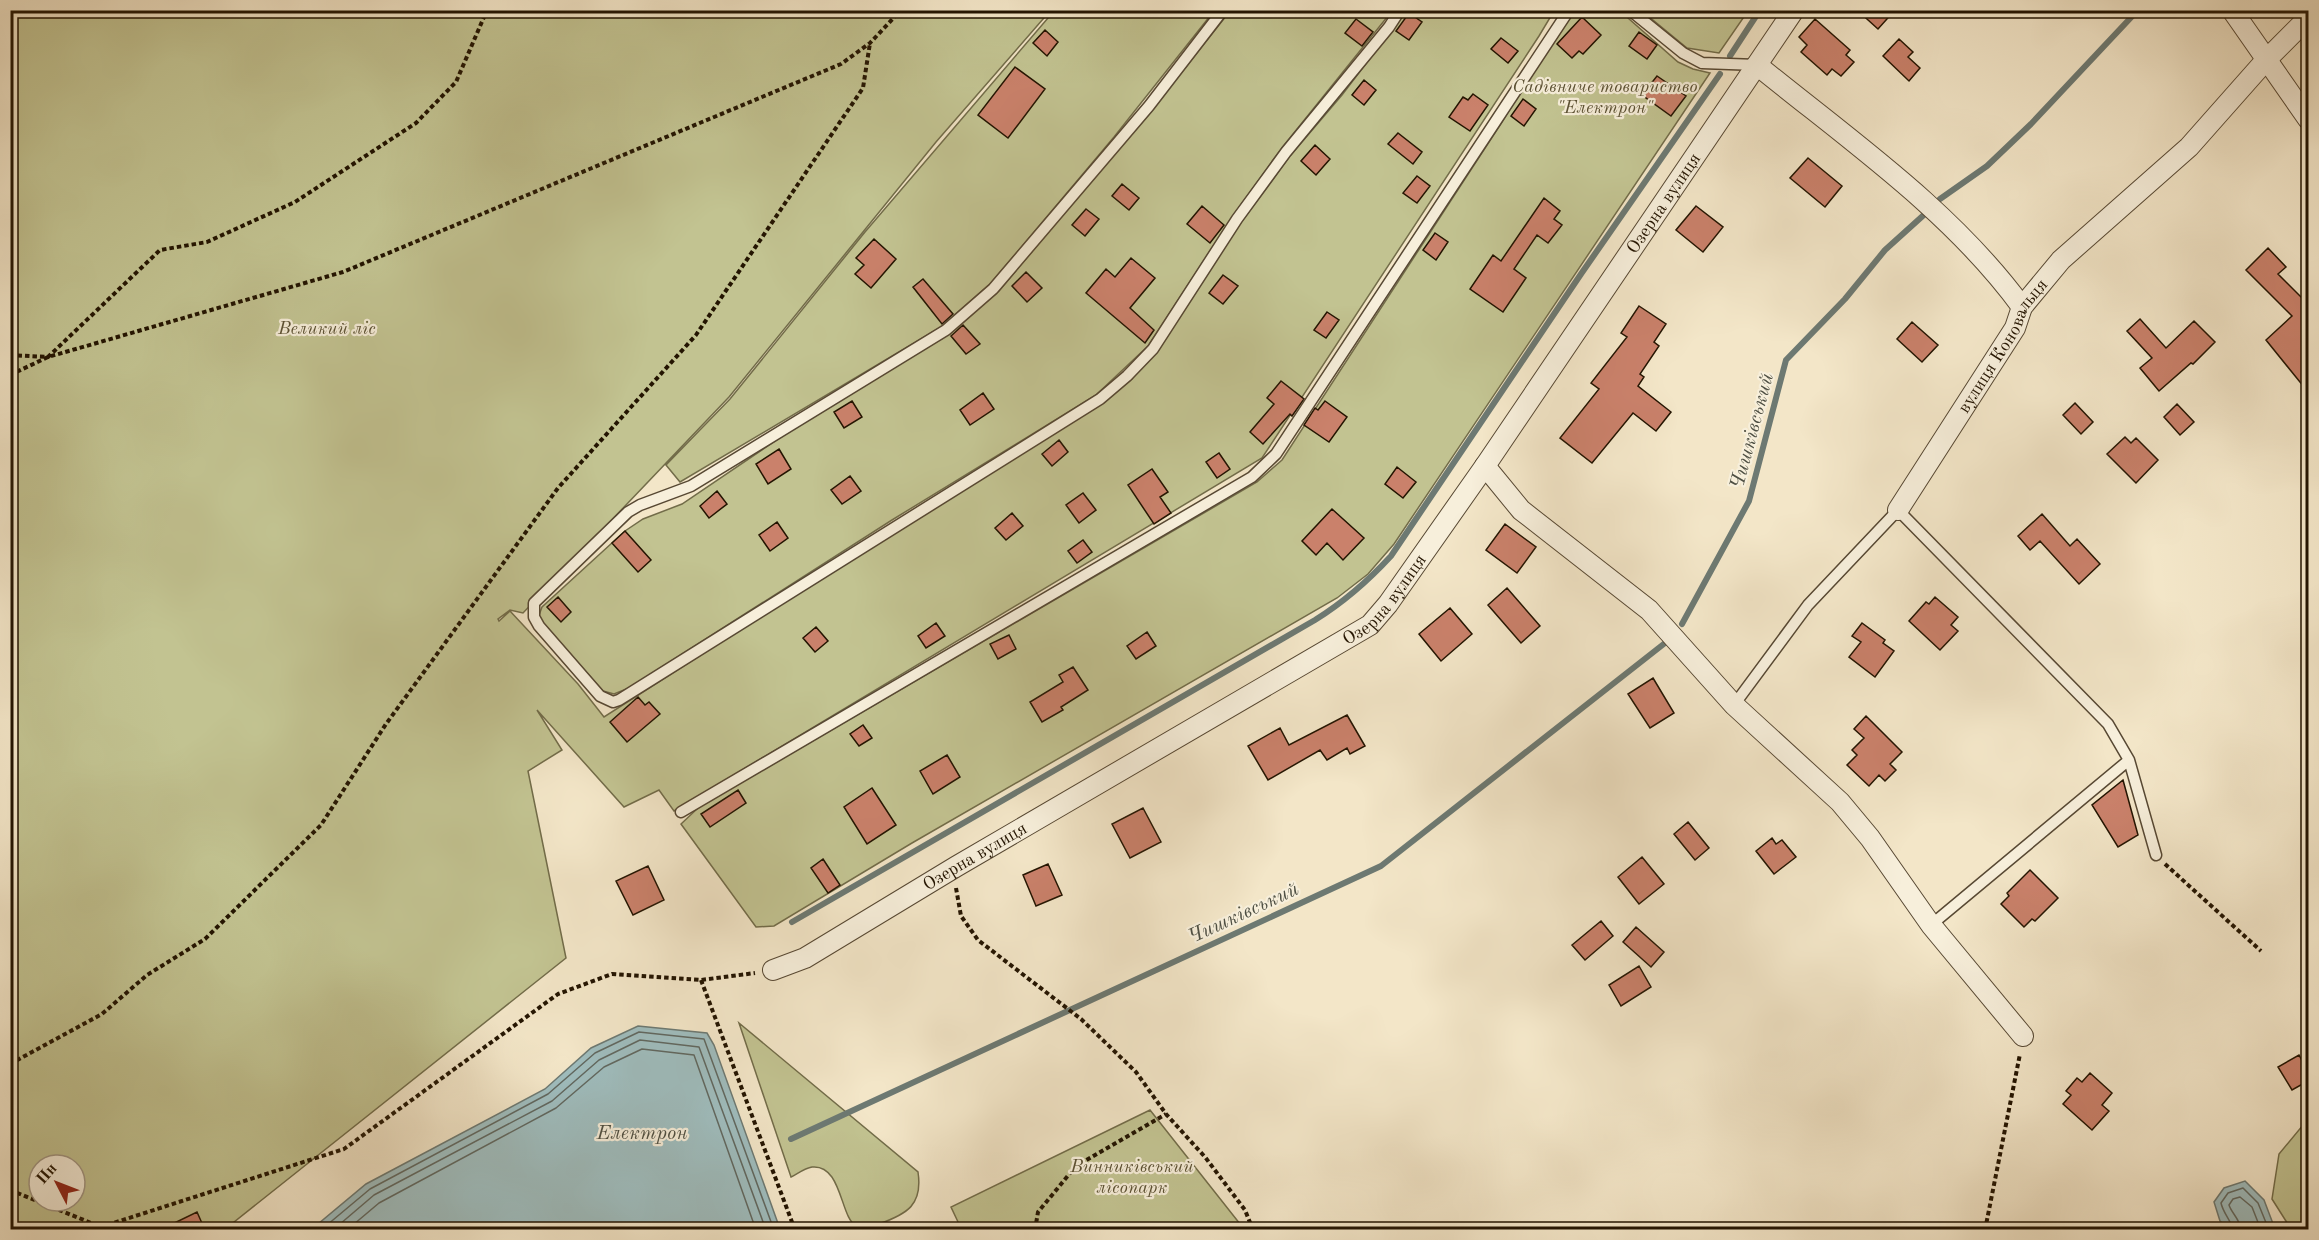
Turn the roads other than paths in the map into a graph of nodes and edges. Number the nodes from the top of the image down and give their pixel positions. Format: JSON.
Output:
{"nodes":[{"id":1,"x":1223,"y":10,"type":"edge"},
{"id":2,"x":1400,"y":10,"type":"edge"},
{"id":3,"x":1569,"y":10,"type":"edge"},
{"id":4,"x":1630,"y":10,"type":"edge"},
{"id":5,"x":1794,"y":10,"type":"edge"},
{"id":6,"x":2232,"y":10,"type":"edge"},
{"id":7,"x":2308,"y":18,"type":"edge"},
{"id":8,"x":2266,"y":60,"type":"junction"},
{"id":9,"x":1757,"y":65,"type":"junction"},
{"id":10,"x":2308,"y":119,"type":"edge"},
{"id":11,"x":2022,"y":307,"type":"junction"},
{"id":12,"x":1485,"y":465,"type":"junction"},
{"id":13,"x":1898,"y":510,"type":"junction"},
{"id":14,"x":1734,"y":705,"type":"junction"},
{"id":15,"x":2129,"y":760,"type":"junction"},
{"id":16,"x":681,"y":812,"type":"dead end"},
{"id":17,"x":2156,"y":855,"type":"road end"},
{"id":18,"x":1931,"y":925,"type":"junction"},
{"id":19,"x":773,"y":970,"type":"road end"},
{"id":20,"x":2023,"y":1036,"type":"road end"}],
"edges":[{"from":1,"to":2,"type":"lane"},
{"from":3,"to":16,"type":"lane"},
{"from":4,"to":9,"type":"lane"},
{"from":5,"to":9,"type":"street","name":"Озерна вулиця"},
{"from":6,"to":8,"type":"street"},
{"from":7,"to":8,"type":"street","name":"вулиця Коновальця"},
{"from":8,"to":10,"type":"street"},
{"from":8,"to":11,"type":"street","name":"вулиця Коновальця"},
{"from":9,"to":11,"type":"street"},
{"from":9,"to":12,"type":"street","name":"Озерна вулиця"},
{"from":11,"to":13,"type":"street","name":"вулиця Коновальця"},
{"from":12,"to":14,"type":"street"},
{"from":12,"to":19,"type":"street","name":"Озерна вулиця"},
{"from":13,"to":14,"type":"lane","name":"вулиця Коновальця"},
{"from":13,"to":15,"type":"lane"},
{"from":14,"to":18,"type":"street"},
{"from":15,"to":17,"type":"lane"},
{"from":15,"to":18,"type":"lane"},
{"from":18,"to":20,"type":"street"}]}
